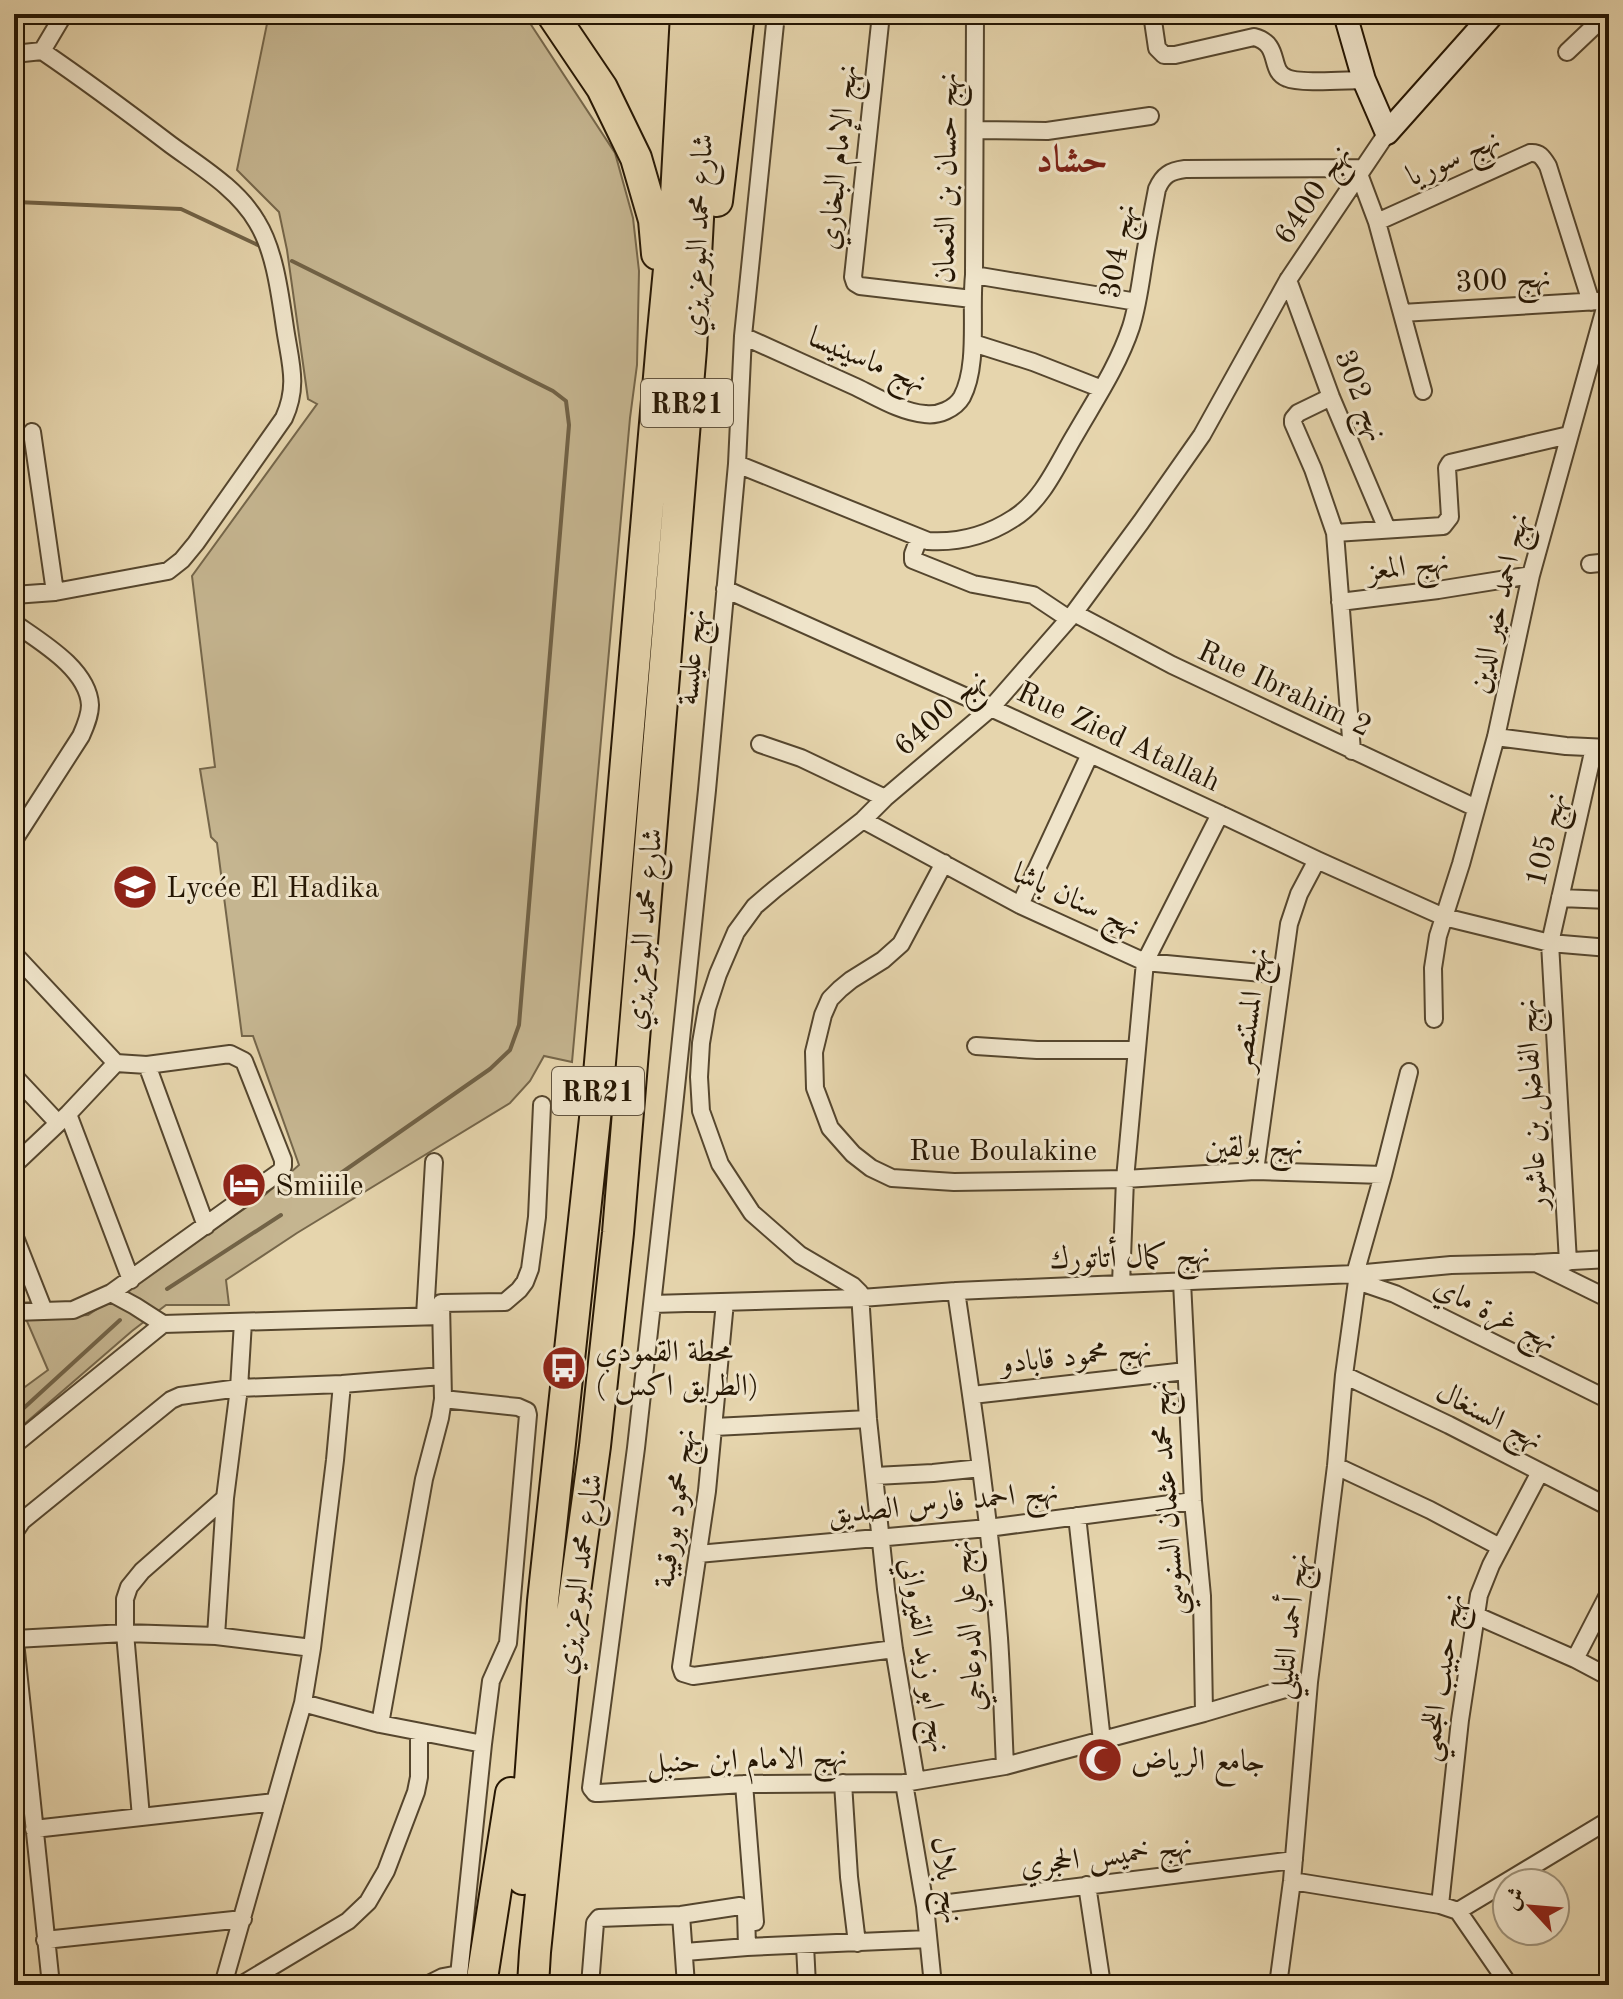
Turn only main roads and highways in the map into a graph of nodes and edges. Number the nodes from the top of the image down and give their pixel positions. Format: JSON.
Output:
{"nodes":[{"id":1,"x":552,"y":14,"type":"edge"},
{"id":2,"x":686,"y":14,"type":"edge"},
{"id":3,"x":709,"y":14,"type":"edge"},
{"id":4,"x":739,"y":14,"type":"edge"},
{"id":5,"x":688,"y":196,"type":"junction"},
{"id":6,"x":662,"y":342,"type":"junction"},
{"id":7,"x":691,"y":349,"type":"junction"},
{"id":8,"x":543,"y":1601,"type":"junction"},
{"id":9,"x":563,"y":1679,"type":"junction"},
{"id":10,"x":466,"y":1981,"type":"edge"},
{"id":11,"x":516,"y":1985,"type":"edge"},
{"id":12,"x":533,"y":1985,"type":"edge"},
{"id":13,"x":554,"y":1985,"type":"edge"}],
"edges":[{"from":1,"to":6,"type":"highway"},
{"from":2,"to":5,"type":"highway","name":"شارع محمد البوعزيزي","number":"RR21"},
{"from":3,"to":5,"type":"highway","name":"شارع محمد البوعزيزي","number":"RR21"},
{"from":4,"to":7,"type":"highway"},
{"from":5,"to":6,"type":"highway","name":"شارع محمد البوعزيزي","number":"RR21"},
{"from":5,"to":7,"type":"highway","name":"شارع محمد البوعزيزي","number":"RR21"},
{"from":6,"to":8,"type":"highway","name":"شارع محمد البوعزيزي","number":"RR21"},
{"from":7,"to":9,"type":"highway","name":"شارع محمد البوعزيزي","number":"RR21"},
{"from":8,"to":10,"type":"highway"},
{"from":8,"to":11,"type":"highway","name":"شارع محمد البوعزيزي","number":"RR21"},
{"from":9,"to":12,"type":"highway","name":"شارع محمد البوعزيزي","number":"RR21"},
{"from":9,"to":13,"type":"highway"}]}
